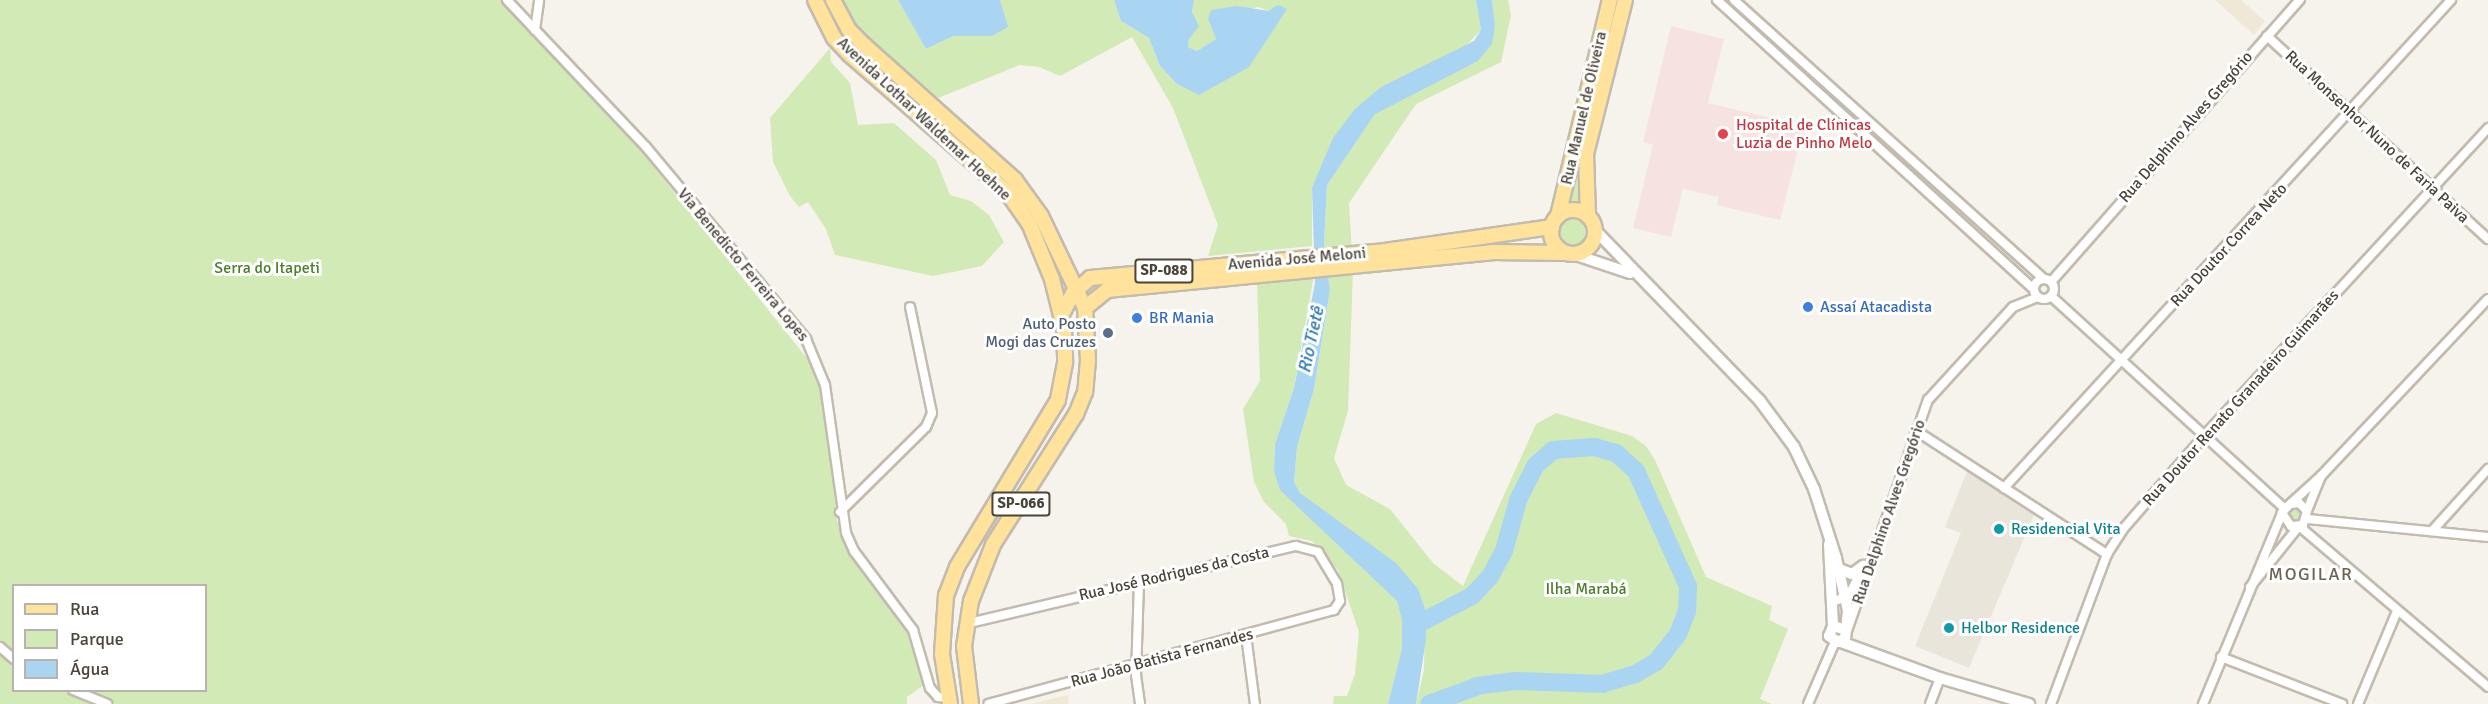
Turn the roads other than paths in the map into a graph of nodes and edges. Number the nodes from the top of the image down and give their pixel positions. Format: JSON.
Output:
{"nodes":[{"id":1,"x":507,"y":0,"type":"edge"},
{"id":2,"x":539,"y":0,"type":"edge"},
{"id":3,"x":815,"y":0,"type":"edge"},
{"id":4,"x":833,"y":0,"type":"edge"},
{"id":5,"x":1610,"y":0,"type":"edge"},
{"id":6,"x":1625,"y":0,"type":"edge"},
{"id":7,"x":1717,"y":0,"type":"edge"},
{"id":8,"x":1734,"y":0,"type":"edge"},
{"id":9,"x":2300,"y":0,"type":"edge"},
{"id":10,"x":2451,"y":0,"type":"edge"},
{"id":11,"x":535,"y":30,"type":"junction"},
{"id":12,"x":2267,"y":36,"type":"junction"},
{"id":13,"x":2352,"y":112,"type":"junction"},
{"id":14,"x":2488,"y":128,"type":"edge"},
{"id":15,"x":2433,"y":188,"type":"junction"},
{"id":16,"x":1587,"y":216,"type":"junction"},
{"id":17,"x":1555,"y":221,"type":"junction"},
{"id":18,"x":1594,"y":230,"type":"junction"},
{"id":19,"x":2488,"y":239,"type":"edge"},
{"id":20,"x":1569,"y":253,"type":"junction"},
{"id":21,"x":1377,"y":257,"type":"junction"},
{"id":22,"x":1290,"y":265,"type":"junction"},
{"id":23,"x":1633,"y":274,"type":"junction"},
{"id":24,"x":2047,"y":280,"type":"junction"},
{"id":25,"x":1078,"y":288,"type":"junction"},
{"id":26,"x":2036,"y":293,"type":"junction"},
{"id":27,"x":2051,"y":296,"type":"junction"},
{"id":28,"x":2488,"y":299,"type":"edge"},
{"id":29,"x":910,"y":307,"type":"dead end"},
{"id":30,"x":1085,"y":308,"type":"junction"},
{"id":31,"x":1061,"y":316,"type":"junction"},
{"id":32,"x":2121,"y":362,"type":"junction"},
{"id":33,"x":1915,"y":430,"type":"junction"},
{"id":34,"x":2204,"y":435,"type":"junction"},
{"id":35,"x":2488,"y":469,"type":"edge"},
{"id":36,"x":2321,"y":476,"type":"junction"},
{"id":37,"x":2004,"y":488,"type":"junction"},
{"id":38,"x":2286,"y":509,"type":"junction"},
{"id":39,"x":840,"y":512,"type":"junction"},
{"id":40,"x":2307,"y":514,"type":"junction"},
{"id":41,"x":2299,"y":526,"type":"junction"},
{"id":42,"x":2432,"y":531,"type":"junction"},
{"id":43,"x":2488,"y":537,"type":"edge"},
{"id":44,"x":1829,"y":541,"type":"junction"},
{"id":45,"x":2108,"y":554,"type":"junction"},
{"id":46,"x":1866,"y":563,"type":"junction"},
{"id":47,"x":1839,"y":568,"type":"junction"},
{"id":48,"x":1139,"y":582,"type":"junction"},
{"id":49,"x":2250,"y":587,"type":"junction"},
{"id":50,"x":1845,"y":597,"type":"junction"},
{"id":51,"x":1833,"y":602,"type":"junction"},
{"id":52,"x":1334,"y":610,"type":"joint"},
{"id":53,"x":2397,"y":611,"type":"junction"},
{"id":54,"x":964,"y":624,"type":"junction"},
{"id":55,"x":1833,"y":626,"type":"junction"},
{"id":56,"x":1246,"y":635,"type":"junction"},
{"id":57,"x":1843,"y":636,"type":"junction"},
{"id":58,"x":0,"y":647,"type":"edge"},
{"id":59,"x":12,"y":657,"type":"edge"},
{"id":60,"x":2221,"y":657,"type":"junction"},
{"id":61,"x":1136,"y":665,"type":"junction"},
{"id":62,"x":1940,"y":678,"type":"junction"},
{"id":63,"x":2488,"y":687,"type":"edge"},
{"id":64,"x":78,"y":692,"type":"edge"},
{"id":65,"x":949,"y":701,"type":"edge"},
{"id":66,"x":107,"y":704,"type":"edge"},
{"id":67,"x":971,"y":704,"type":"edge"},
{"id":68,"x":989,"y":704,"type":"edge"},
{"id":69,"x":1140,"y":704,"type":"edge"},
{"id":70,"x":1255,"y":704,"type":"edge"},
{"id":71,"x":1808,"y":704,"type":"edge"},
{"id":72,"x":1930,"y":704,"type":"edge"},
{"id":73,"x":2029,"y":704,"type":"edge"},
{"id":74,"x":2051,"y":704,"type":"edge"},
{"id":75,"x":2203,"y":704,"type":"edge"},
{"id":76,"x":2342,"y":704,"type":"edge"},
{"id":77,"x":2358,"y":704,"type":"edge"}],
"edges":[{"from":1,"to":11,"type":"street","name":"Via Benedicto Ferreira Lopes"},
{"from":2,"to":11,"type":"street"},
{"from":3,"to":31,"type":"main road","name":"Avenida Lothar Waldemar Hoehne","number":"SP-066"},
{"from":4,"to":25,"type":"main road","name":"Avenida Lothar Waldemar Hoehne","number":"SP-066"},
{"from":5,"to":17,"type":"main road","name":"Rua Manuel de Oliveira"},
{"from":6,"to":16,"type":"main road","name":"Rua Manuel de Oliveira"},
{"from":7,"to":26,"type":"street"},
{"from":8,"to":24,"type":"street"},
{"from":9,"to":12,"type":"street","name":"Rua Delphino Alves Gregório"},
{"from":10,"to":13,"type":"street","name":"Rua Doutor Correa Neto"},
{"from":11,"to":39,"type":"street","name":"Via Benedicto Ferreira Lopes"},
{"from":12,"to":13,"type":"street","name":"Rua Monsenhor Nuno de Faria Paiva"},
{"from":12,"to":24,"type":"street","name":"Rua Delphino Alves Gregório"},
{"from":13,"to":15,"type":"street","name":"Rua Monsenhor Nuno de Faria Paiva"},
{"from":13,"to":32,"type":"street","name":"Rua Doutor Correa Neto"},
{"from":14,"to":15,"type":"street","name":"Rua Doutor Renato Granadeiro Guimarães"},
{"from":15,"to":19,"type":"street","name":"Rua Monsenhor Nuno de Faria Paiva"},
{"from":15,"to":34,"type":"street","name":"Rua Doutor Renato Granadeiro Guimarães"},
{"from":16,"to":17,"type":"main road","number":"SP-088"},
{"from":16,"to":18,"type":"main road"},
{"from":17,"to":20,"type":"main road"},
{"from":17,"to":21,"type":"main road","name":"Avenida José Meloni","number":"SP-088"},
{"from":18,"to":20,"type":"main road"},
{"from":18,"to":23,"type":"street","name":"Avenida José Meloni"},
{"from":20,"to":21,"type":"main road","name":"Avenida José Meloni","number":"SP-088"},
{"from":20,"to":23,"type":"street","name":"Avenida José Meloni"},
{"from":21,"to":22,"type":"main road","name":"Avenida José Meloni","number":"SP-088"},
{"from":22,"to":25,"type":"main road","name":"Avenida José Meloni","number":"SP-088"},
{"from":22,"to":30,"type":"main road","name":"Avenida José Meloni","number":"SP-088"},
{"from":23,"to":44,"type":"street","name":"Avenida José Meloni"},
{"from":24,"to":26,"type":"street","name":"Rua Delphino Alves Gregório"},
{"from":24,"to":27,"type":"street"},
{"from":25,"to":30,"type":"main road","name":"Avenida Lothar Waldemar Hoehne","number":"SP-066"},
{"from":25,"to":31,"type":"main road"},
{"from":26,"to":27,"type":"street"},
{"from":26,"to":33,"type":"street","name":"Rua Delphino Alves Gregório"},
{"from":27,"to":32,"type":"street"},
{"from":28,"to":36,"type":"street"},
{"from":29,"to":39,"type":"street"},
{"from":30,"to":54,"type":"main road","name":"Avenida Lothar Waldemar Hoehne","number":"SP-066"},
{"from":31,"to":65,"type":"main road","name":"Avenida Lothar Waldemar Hoehne","number":"SP-066"},
{"from":32,"to":34,"type":"street"},
{"from":32,"to":37,"type":"street","name":"Rua Doutor Correa Neto"},
{"from":33,"to":37,"type":"street"},
{"from":33,"to":46,"type":"street","name":"Rua Delphino Alves Gregório"},
{"from":34,"to":38,"type":"street"},
{"from":34,"to":45,"type":"street","name":"Rua Doutor Renato Granadeiro Guimarães"},
{"from":35,"to":42,"type":"street"},
{"from":36,"to":38,"type":"street"},
{"from":36,"to":40,"type":"street"},
{"from":37,"to":45,"type":"street"},
{"from":38,"to":40,"type":"street"},
{"from":38,"to":41,"type":"street"},
{"from":38,"to":49,"type":"street"},
{"from":39,"to":65,"type":"street","name":"Via Benedicto Ferreira Lopes"},
{"from":40,"to":41,"type":"street"},
{"from":40,"to":42,"type":"street"},
{"from":41,"to":49,"type":"street"},
{"from":41,"to":53,"type":"street"},
{"from":42,"to":43,"type":"street"},
{"from":44,"to":47,"type":"street"},
{"from":44,"to":51,"type":"street"},
{"from":45,"to":74,"type":"street","name":"Rua Doutor Renato Granadeiro Guimarães"},
{"from":46,"to":47,"type":"street"},
{"from":46,"to":50,"type":"street"},
{"from":46,"to":57,"type":"street","name":"Rua Delphino Alves Gregório"},
{"from":47,"to":50,"type":"street"},
{"from":48,"to":52,"type":"street","name":"Rua José Rodrigues da Costa"},
{"from":48,"to":54,"type":"street","name":"Rua José Rodrigues da Costa"},
{"from":48,"to":61,"type":"street"},
{"from":49,"to":60,"type":"street"},
{"from":50,"to":51,"type":"street"},
{"from":50,"to":57,"type":"street"},
{"from":51,"to":55,"type":"street"},
{"from":52,"to":56,"type":"street","name":"Rua João Batista Fernandes"},
{"from":53,"to":63,"type":"street"},
{"from":53,"to":77,"type":"street"},
{"from":54,"to":67,"type":"main road","name":"Avenida Lothar Waldemar Hoehne","number":"SP-066"},
{"from":55,"to":57,"type":"street"},
{"from":55,"to":57,"type":"street"},
{"from":56,"to":61,"type":"street","name":"Rua João Batista Fernandes"},
{"from":56,"to":70,"type":"street"},
{"from":57,"to":62,"type":"street"},
{"from":57,"to":71,"type":"street","name":"Rua Delphino Alves Gregório"},
{"from":58,"to":59,"type":"street"},
{"from":60,"to":75,"type":"street"},
{"from":60,"to":76,"type":"street"},
{"from":61,"to":68,"type":"street","name":"Rua João Batista Fernandes"},
{"from":61,"to":69,"type":"street"},
{"from":62,"to":72,"type":"street"},
{"from":62,"to":73,"type":"street"},
{"from":64,"to":66,"type":"street"}]}
